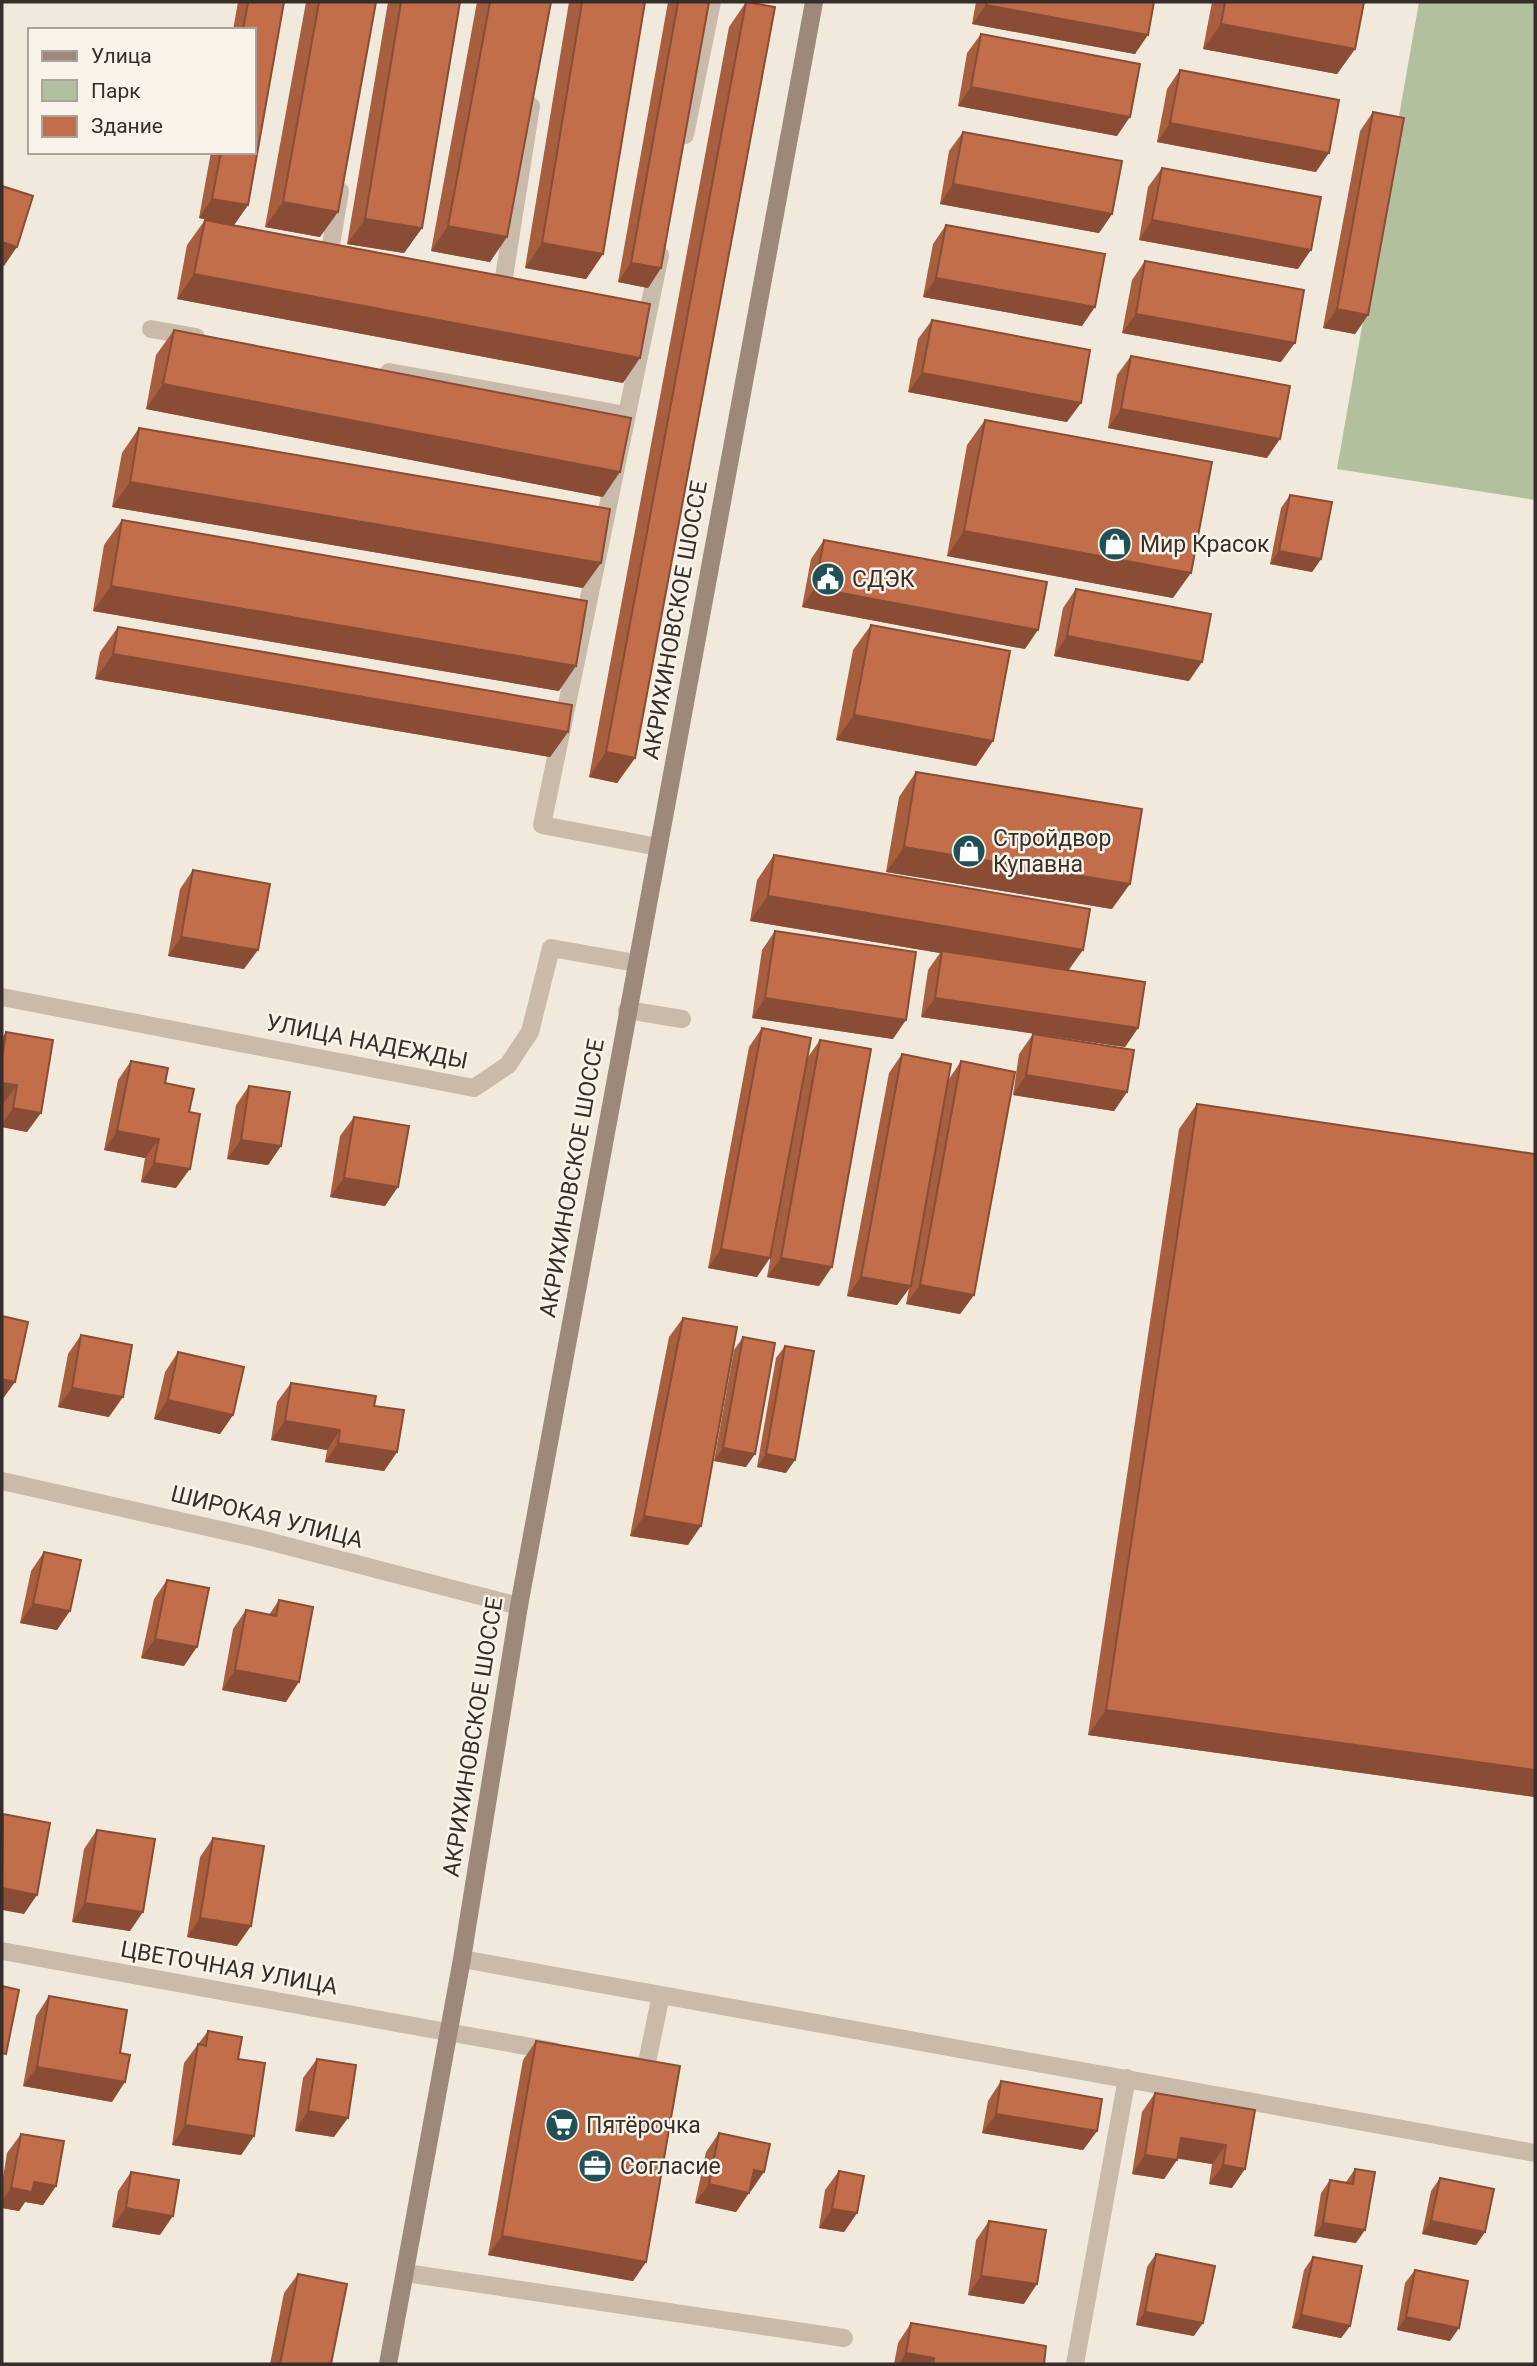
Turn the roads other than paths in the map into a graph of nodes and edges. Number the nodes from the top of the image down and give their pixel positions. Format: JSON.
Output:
{"nodes":[{"id":1,"x":712,"y":2,"type":"edge"},
{"id":2,"x":808,"y":11,"type":"edge"},
{"id":3,"x":534,"y":84,"type":"edge"},
{"id":4,"x":682,"y":148,"type":"edge"},
{"id":5,"x":343,"y":177,"type":"edge"},
{"id":6,"x":662,"y":242,"type":"edge"},
{"id":7,"x":329,"y":257,"type":"edge"},
{"id":8,"x":502,"y":290,"type":"edge"},
{"id":9,"x":151,"y":328,"type":"dead end"},
{"id":10,"x":219,"y":341,"type":"edge"},
{"id":11,"x":368,"y":368,"type":"edge"},
{"id":12,"x":626,"y":415,"type":"junction"},
{"id":13,"x":658,"y":847,"type":"junction"},
{"id":14,"x":636,"y":963,"type":"junction"},
{"id":15,"x":2,"y":997,"type":"edge"},
{"id":16,"x":627,"y":1010,"type":"junction"},
{"id":17,"x":682,"y":1019,"type":"dead end"},
{"id":18,"x":2,"y":1480,"type":"edge"},
{"id":19,"x":519,"y":1606,"type":"junction"},
{"id":20,"x":2,"y":1951,"type":"edge"},
{"id":21,"x":462,"y":1959,"type":"junction"},
{"id":22,"x":660,"y":1995,"type":"junction"},
{"id":23,"x":447,"y":2032,"type":"junction"},
{"id":24,"x":565,"y":2053,"type":"edge"},
{"id":25,"x":619,"y":2063,"type":"edge"},
{"id":26,"x":1127,"y":2078,"type":"junction"},
{"id":27,"x":1535,"y":2153,"type":"edge"},
{"id":28,"x":405,"y":2273,"type":"junction"},
{"id":29,"x":844,"y":2338,"type":"dead end"},
{"id":30,"x":388,"y":2364,"type":"edge"},
{"id":31,"x":1075,"y":2364,"type":"edge"}],
"edges":[{"from":1,"to":4,"type":"street"},
{"from":2,"to":13,"type":"main road","name":"АКРИХИНОВСКОЕ ШОССЕ"},
{"from":3,"to":8,"type":"street"},
{"from":5,"to":7,"type":"street"},
{"from":6,"to":12,"type":"street"},
{"from":9,"to":10,"type":"street"},
{"from":11,"to":12,"type":"street"},
{"from":12,"to":13,"type":"street"},
{"from":13,"to":14,"type":"main road","name":"АКРИХИНОВСКОЕ ШОССЕ"},
{"from":14,"to":15,"type":"street","name":"УЛИЦА НАДЕЖДЫ"},
{"from":14,"to":16,"type":"main road","name":"АКРИХИНОВСКОЕ ШОССЕ"},
{"from":16,"to":17,"type":"street"},
{"from":16,"to":19,"type":"main road","name":"АКРИХИНОВСКОЕ ШОССЕ"},
{"from":18,"to":19,"type":"street","name":"ШИРОКАЯ УЛИЦА"},
{"from":19,"to":21,"type":"main road","name":"АКРИХИНОВСКОЕ ШОССЕ"},
{"from":20,"to":23,"type":"street","name":"ЦВЕТОЧНАЯ УЛИЦА"},
{"from":21,"to":22,"type":"street"},
{"from":21,"to":23,"type":"main road","name":"АКРИХИНОВСКОЕ ШОССЕ"},
{"from":22,"to":25,"type":"street"},
{"from":22,"to":26,"type":"street"},
{"from":23,"to":24,"type":"street","name":"ЦВЕТОЧНАЯ УЛИЦА"},
{"from":23,"to":28,"type":"main road","name":"АКРИХИНОВСКОЕ ШОССЕ"},
{"from":26,"to":27,"type":"street"},
{"from":26,"to":31,"type":"street"},
{"from":28,"to":29,"type":"street"},
{"from":28,"to":30,"type":"main road","name":"АКРИХИНОВСКОЕ ШОССЕ"}]}
